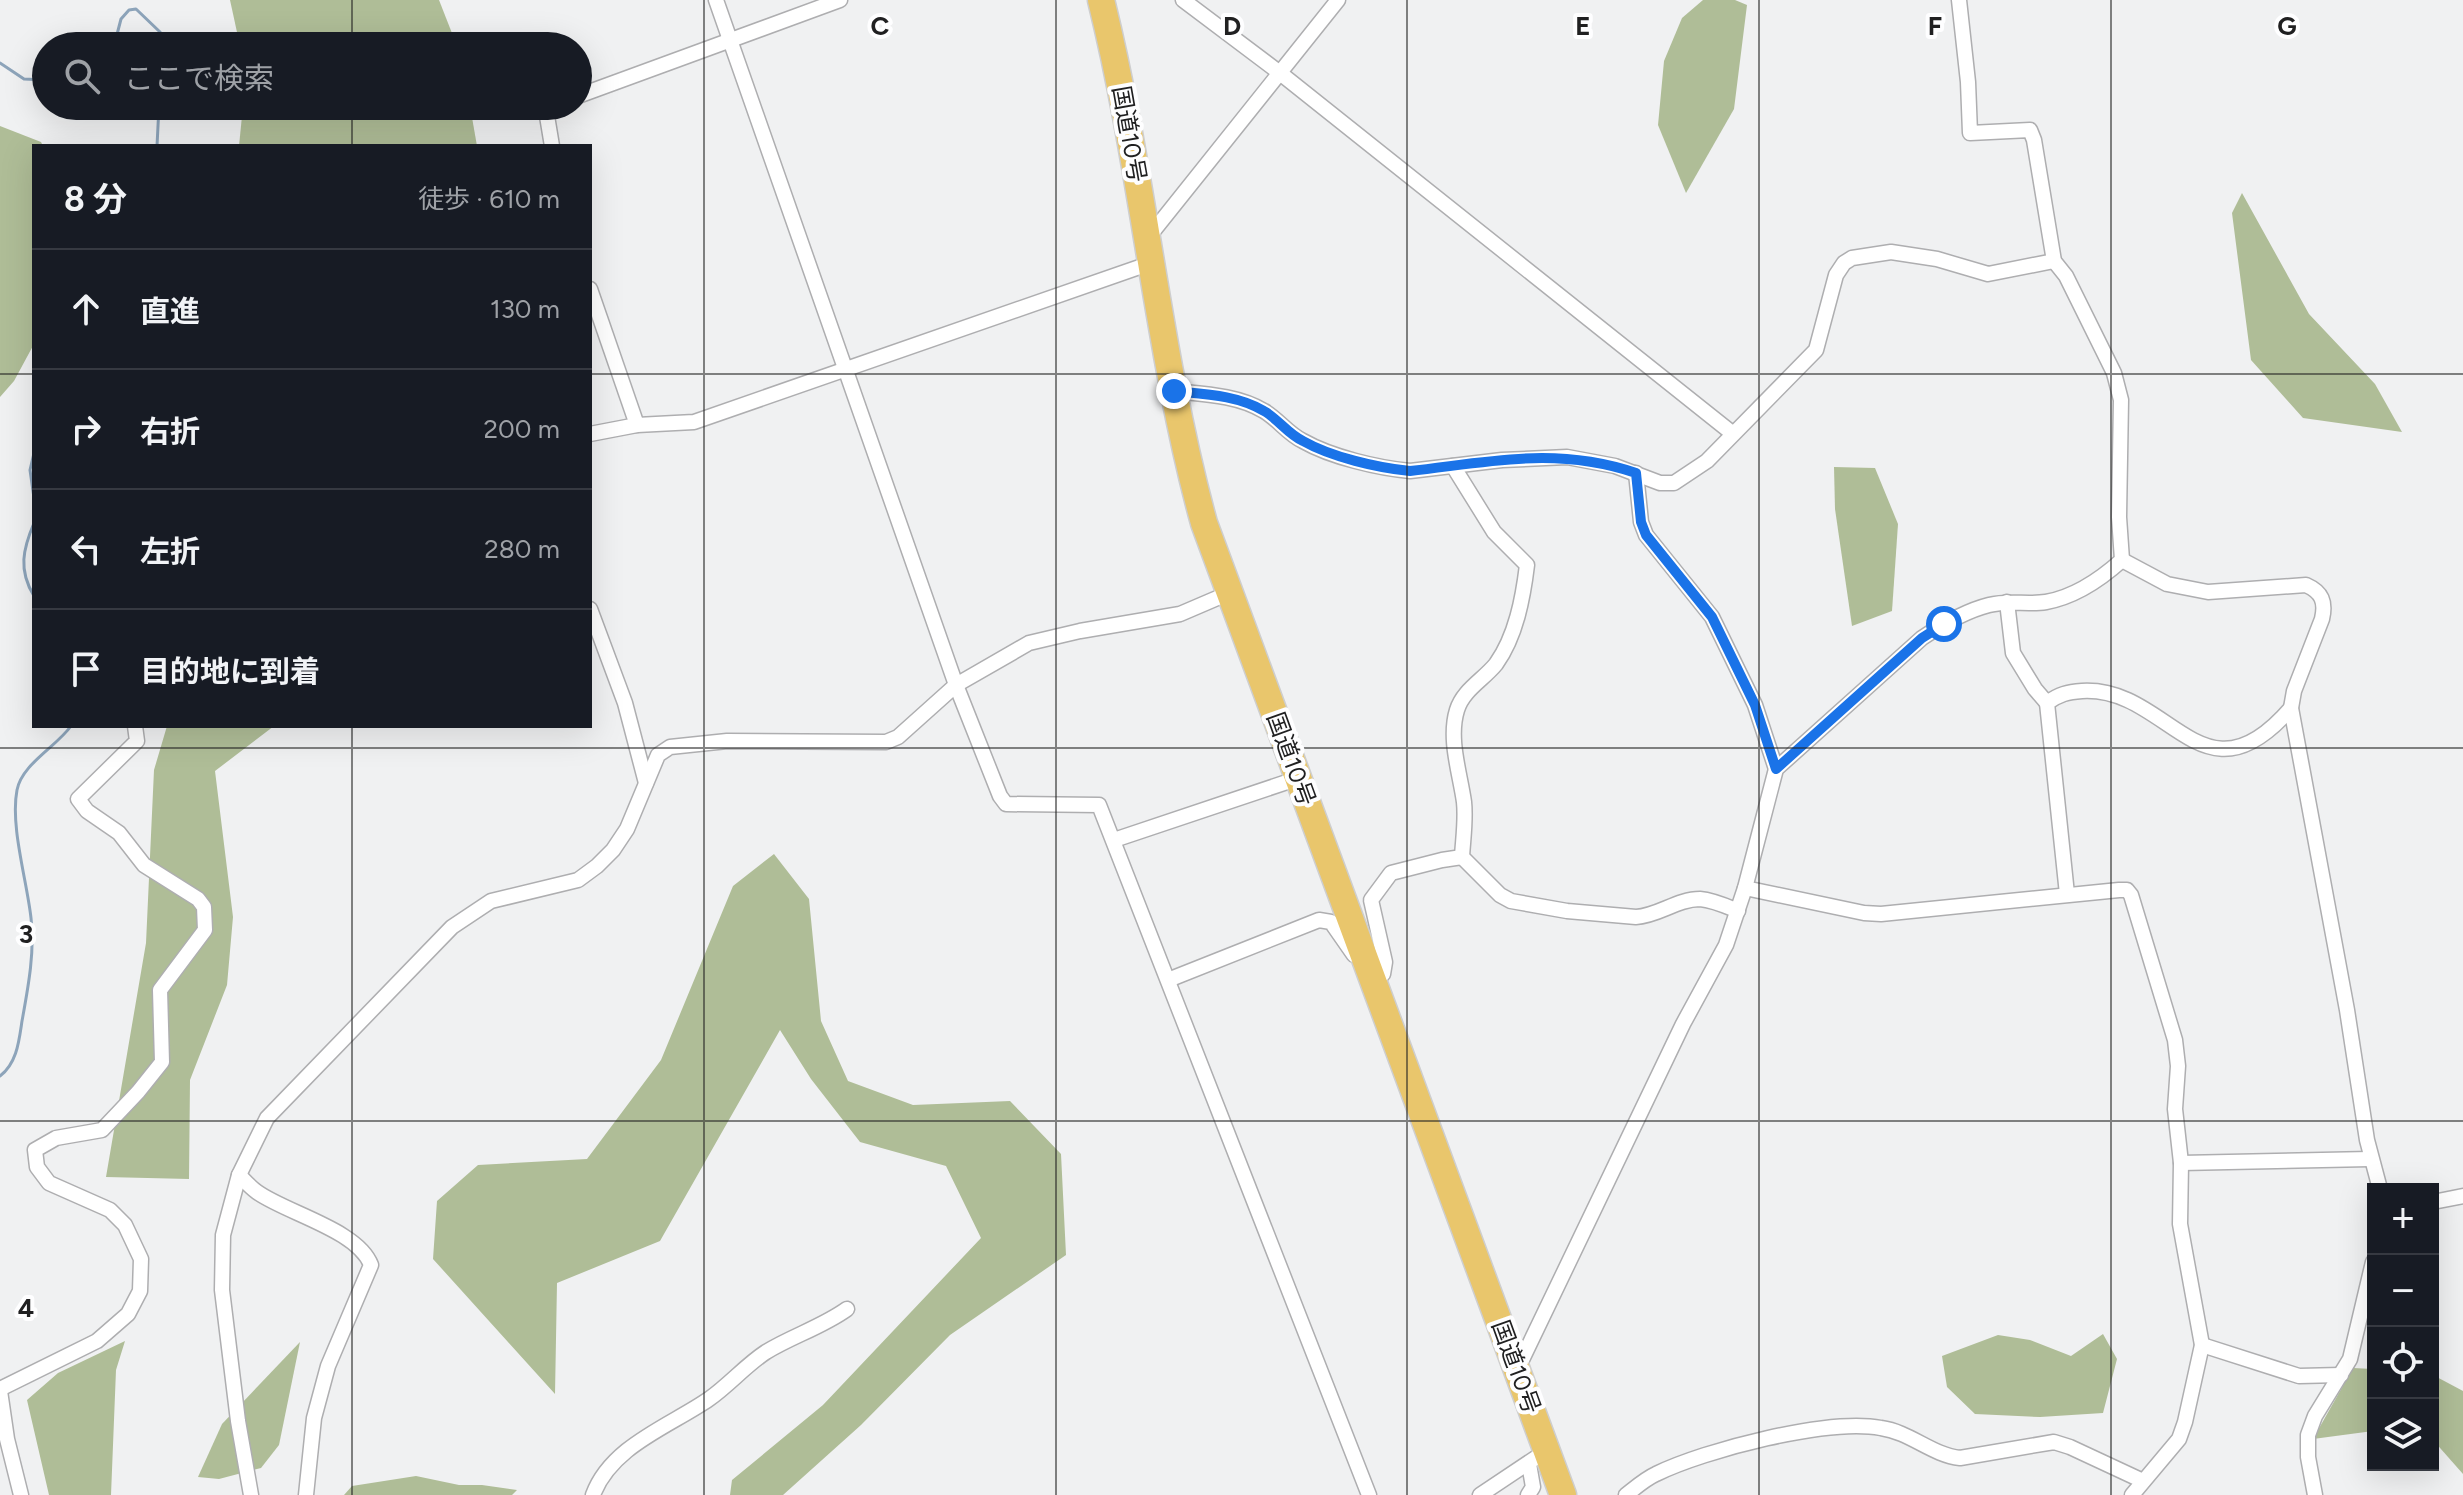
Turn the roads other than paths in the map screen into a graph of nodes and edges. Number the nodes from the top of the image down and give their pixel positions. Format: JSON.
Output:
{"nodes":[{"id":1,"x":716,"y":0,"type":"edge"},
{"id":2,"x":840,"y":0,"type":"edge"},
{"id":3,"x":1101,"y":0,"type":"edge"},
{"id":4,"x":1183,"y":0,"type":"edge"},
{"id":5,"x":1338,"y":0,"type":"edge"},
{"id":6,"x":1959,"y":0,"type":"edge"},
{"id":7,"x":730,"y":40,"type":"junction"},
{"id":8,"x":1280,"y":73,"type":"junction"},
{"id":9,"x":592,"y":91,"type":"edge"},
{"id":10,"x":548,"y":120,"type":"edge"},
{"id":11,"x":552,"y":144,"type":"edge"},
{"id":12,"x":1149,"y":251,"type":"junction"},
{"id":13,"x":2054,"y":261,"type":"junction"},
{"id":14,"x":592,"y":295,"type":"edge"},
{"id":15,"x":846,"y":370,"type":"junction"},
{"id":16,"x":1174,"y":391,"type":"junction"},
{"id":17,"x":637,"y":425,"type":"junction"},
{"id":18,"x":1732,"y":433,"type":"junction"},
{"id":19,"x":592,"y":434,"type":"edge"},
{"id":20,"x":1453,"y":466,"type":"junction"},
{"id":21,"x":1636,"y":473,"type":"junction"},
{"id":22,"x":2122,"y":560,"type":"junction"},
{"id":23,"x":1229,"y":593,"type":"junction"},
{"id":24,"x":2007,"y":602,"type":"junction"},
{"id":25,"x":592,"y":614,"type":"edge"},
{"id":26,"x":956,"y":685,"type":"junction"},
{"id":27,"x":2047,"y":703,"type":"junction"},
{"id":28,"x":2291,"y":708,"type":"junction"},
{"id":29,"x":135,"y":728,"type":"edge"},
{"id":30,"x":1776,"y":769,"type":"junction"},
{"id":31,"x":1299,"y":778,"type":"junction"},
{"id":32,"x":646,"y":784,"type":"junction"},
{"id":33,"x":1114,"y":840,"type":"junction"},
{"id":34,"x":1462,"y":857,"type":"junction"},
{"id":35,"x":1745,"y":888,"type":"junction"},
{"id":36,"x":2067,"y":894,"type":"junction"},
{"id":37,"x":1738,"y":911,"type":"junction"},
{"id":38,"x":1370,"y":972,"type":"junction"},
{"id":39,"x":1168,"y":980,"type":"junction"},
{"id":40,"x":2370,"y":1159,"type":"junction"},
{"id":41,"x":2181,"y":1163,"type":"junction"},
{"id":42,"x":239,"y":1175,"type":"junction"},
{"id":43,"x":2378,"y":1183,"type":"edge"},
{"id":44,"x":2463,"y":1196,"type":"edge"},
{"id":45,"x":2439,"y":1201,"type":"edge"},
{"id":46,"x":2367,"y":1287,"type":"edge"},
{"id":47,"x":847,"y":1309,"type":"dead end"},
{"id":48,"x":2202,"y":1345,"type":"junction"},
{"id":49,"x":1518,"y":1368,"type":"junction"},
{"id":50,"x":2341,"y":1375,"type":"junction"},
{"id":51,"x":0,"y":1390,"type":"edge"},
{"id":52,"x":1538,"y":1457,"type":"junction"},
{"id":53,"x":2143,"y":1481,"type":"junction"},
{"id":54,"x":21,"y":1495,"type":"edge"},
{"id":55,"x":251,"y":1495,"type":"edge"},
{"id":56,"x":306,"y":1495,"type":"edge"},
{"id":57,"x":593,"y":1495,"type":"edge"},
{"id":58,"x":1369,"y":1495,"type":"edge"},
{"id":59,"x":1480,"y":1495,"type":"edge"},
{"id":60,"x":1528,"y":1495,"type":"edge"},
{"id":61,"x":1563,"y":1495,"type":"edge"},
{"id":62,"x":1626,"y":1495,"type":"edge"},
{"id":63,"x":2132,"y":1495,"type":"edge"},
{"id":64,"x":2315,"y":1495,"type":"edge"}],
"edges":[{"from":1,"to":7,"type":"street"},
{"from":2,"to":7,"type":"street"},
{"from":3,"to":12,"type":"highway","name":"国道10号"},
{"from":4,"to":8,"type":"street"},
{"from":5,"to":8,"type":"street"},
{"from":6,"to":13,"type":"street"},
{"from":7,"to":9,"type":"street"},
{"from":7,"to":15,"type":"street"},
{"from":8,"to":12,"type":"street"},
{"from":8,"to":18,"type":"street"},
{"from":10,"to":11,"type":"street"},
{"from":12,"to":15,"type":"street"},
{"from":12,"to":16,"type":"highway","name":"国道10号"},
{"from":13,"to":18,"type":"street"},
{"from":13,"to":22,"type":"street"},
{"from":14,"to":17,"type":"street"},
{"from":15,"to":17,"type":"street"},
{"from":15,"to":26,"type":"street"},
{"from":16,"to":20,"type":"street"},
{"from":16,"to":23,"type":"highway","name":"国道10号"},
{"from":17,"to":19,"type":"street"},
{"from":18,"to":21,"type":"street"},
{"from":20,"to":21,"type":"street"},
{"from":20,"to":34,"type":"street"},
{"from":21,"to":30,"type":"street"},
{"from":22,"to":24,"type":"street"},
{"from":22,"to":28,"type":"street"},
{"from":23,"to":26,"type":"street"},
{"from":23,"to":31,"type":"highway","name":"国道10号"},
{"from":24,"to":27,"type":"street"},
{"from":24,"to":30,"type":"street"},
{"from":25,"to":32,"type":"street"},
{"from":26,"to":32,"type":"street"},
{"from":26,"to":33,"type":"street"},
{"from":27,"to":28,"type":"street"},
{"from":27,"to":36,"type":"street"},
{"from":28,"to":40,"type":"street"},
{"from":29,"to":51,"type":"street"},
{"from":30,"to":35,"type":"street"},
{"from":31,"to":33,"type":"street"},
{"from":31,"to":38,"type":"highway","name":"国道10号"},
{"from":32,"to":42,"type":"street"},
{"from":33,"to":39,"type":"street"},
{"from":34,"to":37,"type":"street"},
{"from":34,"to":38,"type":"street"},
{"from":35,"to":36,"type":"street"},
{"from":35,"to":37,"type":"street"},
{"from":36,"to":41,"type":"street"},
{"from":37,"to":49,"type":"street"},
{"from":38,"to":39,"type":"street"},
{"from":38,"to":49,"type":"highway","name":"国道10号"},
{"from":39,"to":58,"type":"street"},
{"from":40,"to":41,"type":"street"},
{"from":40,"to":43,"type":"street"},
{"from":41,"to":48,"type":"street"},
{"from":42,"to":55,"type":"street"},
{"from":42,"to":56,"type":"street"},
{"from":44,"to":45,"type":"street"},
{"from":46,"to":50,"type":"street"},
{"from":47,"to":57,"type":"street"},
{"from":48,"to":50,"type":"street"},
{"from":48,"to":53,"type":"street"},
{"from":49,"to":52,"type":"highway","name":"国道10号"},
{"from":50,"to":64,"type":"street"},
{"from":51,"to":54,"type":"street"},
{"from":52,"to":59,"type":"street"},
{"from":52,"to":60,"type":"street"},
{"from":52,"to":61,"type":"highway","name":"国道10号"},
{"from":53,"to":62,"type":"street"},
{"from":53,"to":63,"type":"street"}]}
